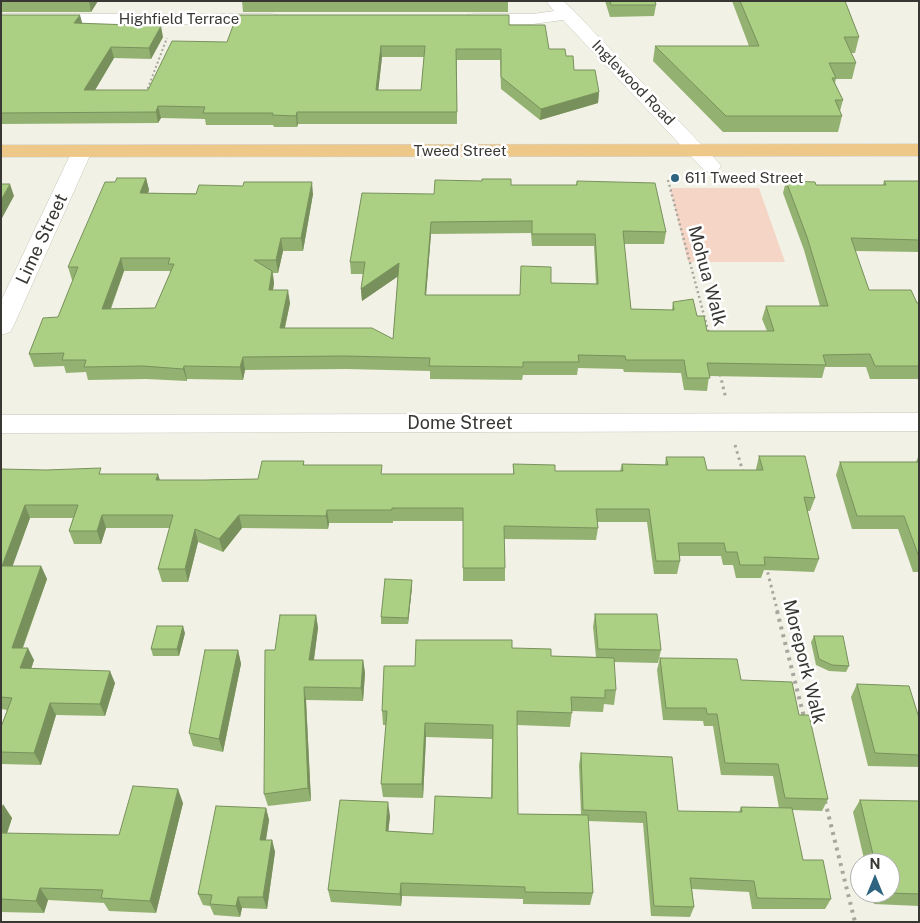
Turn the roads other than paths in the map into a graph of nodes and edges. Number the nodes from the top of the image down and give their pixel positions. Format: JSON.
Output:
{"nodes":[{"id":1,"x":561,"y":8,"type":"edge"},
{"id":2,"x":1,"y":19,"type":"edge"},
{"id":3,"x":290,"y":19,"type":"edge"},
{"id":4,"x":460,"y":19,"type":"edge"},
{"id":5,"x":919,"y":150,"type":"edge"},
{"id":6,"x":1,"y":151,"type":"edge"},
{"id":7,"x":704,"y":158,"type":"junction"},
{"id":8,"x":887,"y":158,"type":"junction"},
{"id":9,"x":79,"y":159,"type":"junction"},
{"id":10,"x":919,"y":165,"type":"edge"},
{"id":11,"x":1,"y":167,"type":"edge"},
{"id":12,"x":1,"y":327,"type":"edge"},
{"id":13,"x":919,"y":422,"type":"edge"},
{"id":14,"x":1,"y":424,"type":"edge"}],
"edges":[{"from":1,"to":4,"type":"street"},
{"from":1,"to":7,"type":"street","name":"Inglewood Road"},
{"from":2,"to":3,"type":"street","name":"Highfield Terrace"},
{"from":5,"to":8,"type":"main road","name":"Tweed Street"},
{"from":6,"to":9,"type":"main road","name":"Tweed Street"},
{"from":7,"to":8,"type":"main road","name":"Tweed Street"},
{"from":7,"to":9,"type":"main road","name":"Tweed Street"},
{"from":8,"to":10,"type":"main road","name":"Tweed Street"},
{"from":9,"to":11,"type":"main road","name":"Tweed Street"},
{"from":9,"to":12,"type":"street","name":"Lime Street"},
{"from":13,"to":14,"type":"street","name":"Dome Street"}]}
